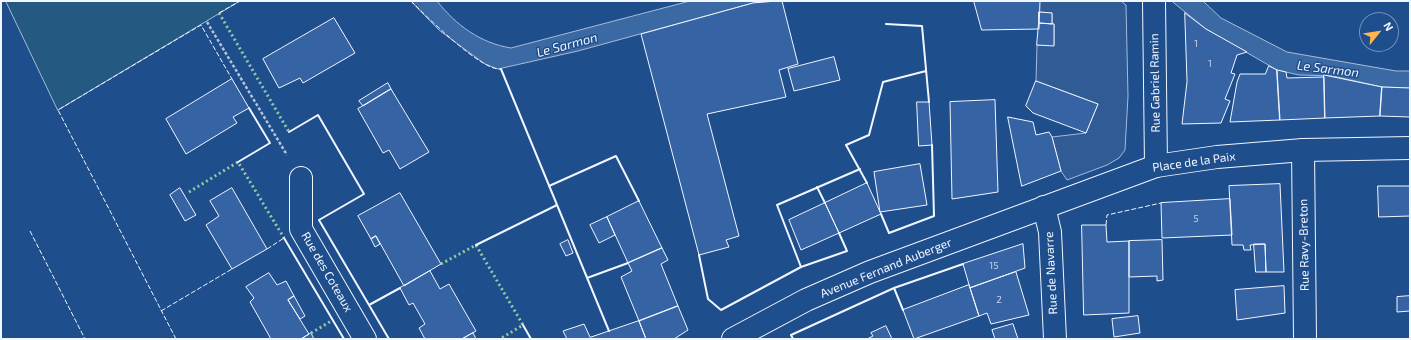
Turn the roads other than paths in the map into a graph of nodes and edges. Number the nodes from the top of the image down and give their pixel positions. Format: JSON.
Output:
{"nodes":[{"id":1,"x":1154,"y":1,"type":"edge"},
{"id":2,"x":1410,"y":148,"type":"edge"},
{"id":3,"x":1303,"y":150,"type":"junction"},
{"id":4,"x":1156,"y":166,"type":"junction"},
{"id":5,"x":301,"y":178,"type":"road end"},
{"id":6,"x":1044,"y":207,"type":"junction"},
{"id":7,"x":365,"y":339,"type":"edge"},
{"id":8,"x":733,"y":339,"type":"edge"},
{"id":9,"x":1055,"y":339,"type":"edge"},
{"id":10,"x":1305,"y":339,"type":"edge"}],
"edges":[{"from":1,"to":4,"type":"main road","name":"Rue Gabriel Ramin"},
{"from":2,"to":3,"type":"main road"},
{"from":3,"to":4,"type":"main road","name":"Place de la Paix"},
{"from":3,"to":10,"type":"main road","name":"Rue Ravy-Breton"},
{"from":4,"to":6,"type":"main road","name":"Place de la Paix"},
{"from":5,"to":7,"type":"main road","name":"Rue des Coteaux"},
{"from":6,"to":8,"type":"main road","name":"Avenue Fernand Auberger"},
{"from":6,"to":9,"type":"main road","name":"Rue de Navarre"}]}
